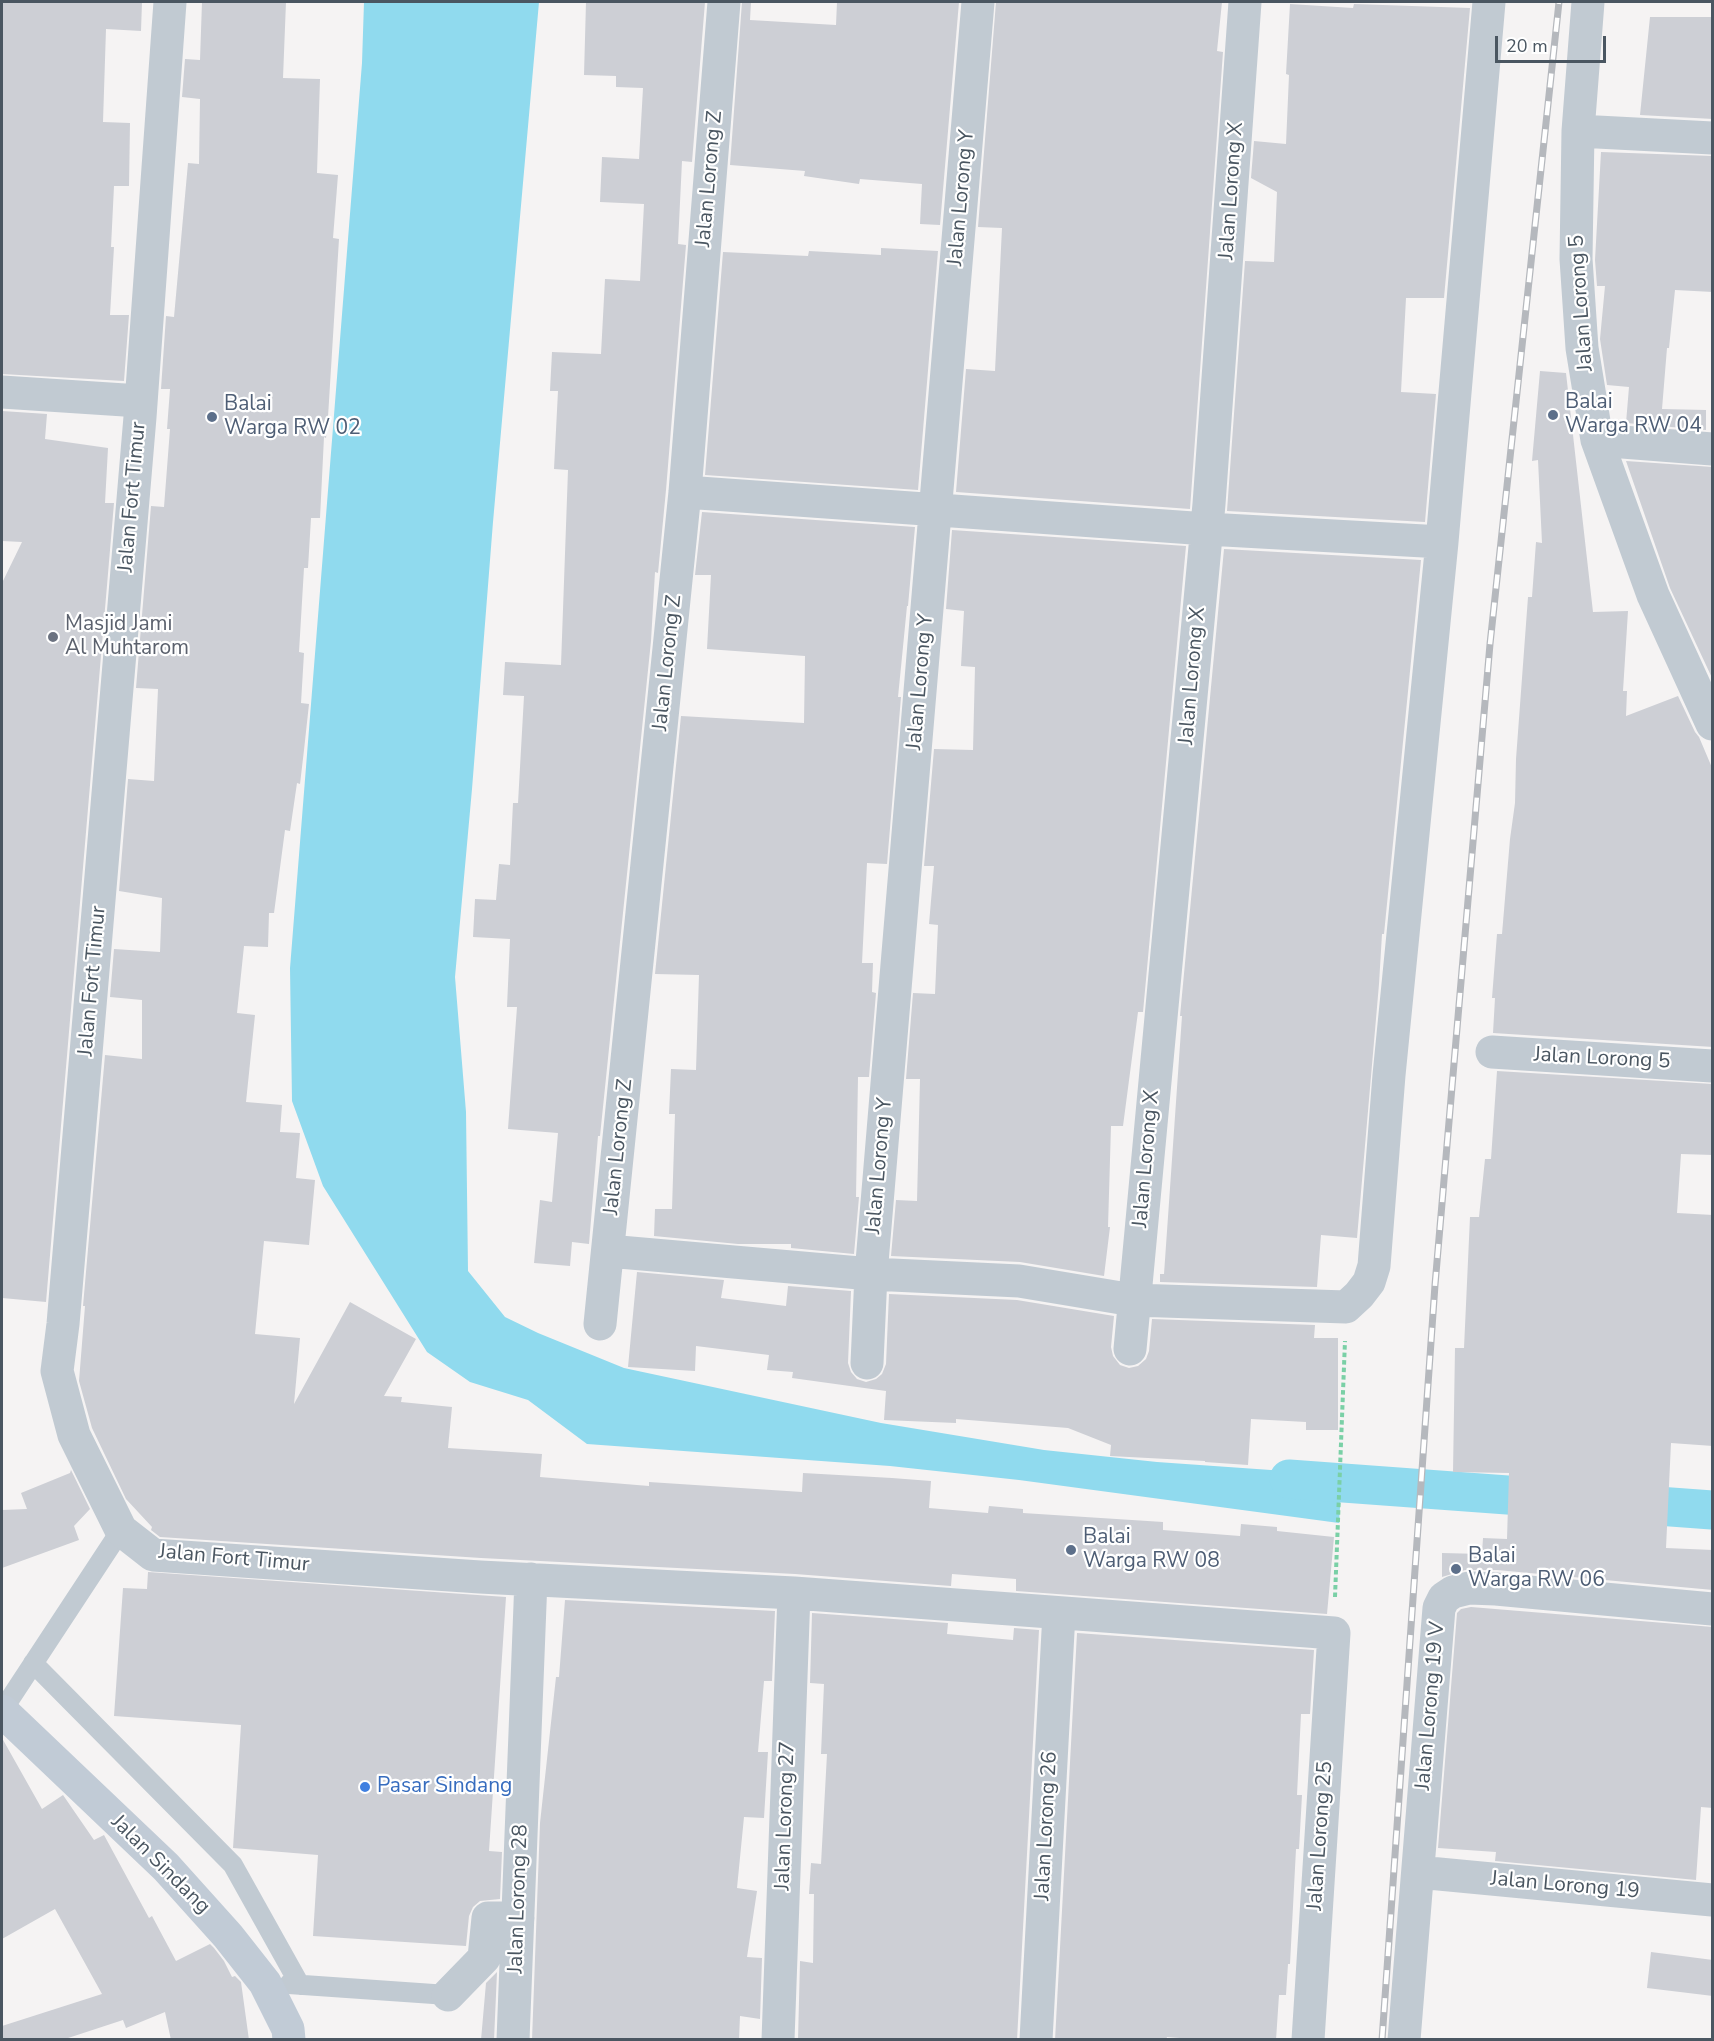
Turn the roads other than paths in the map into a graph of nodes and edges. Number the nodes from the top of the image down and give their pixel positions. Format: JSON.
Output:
{"nodes":[{"id":1,"x":170,"y":2,"type":"edge"},
{"id":2,"x":724,"y":2,"type":"edge"},
{"id":3,"x":978,"y":2,"type":"edge"},
{"id":4,"x":1245,"y":2,"type":"edge"},
{"id":5,"x":1489,"y":2,"type":"edge"},
{"id":6,"x":1588,"y":2,"type":"edge"},
{"id":7,"x":1578,"y":131,"type":"junction"},
{"id":8,"x":1713,"y":138,"type":"edge"},
{"id":9,"x":2,"y":392,"type":"edge"},
{"id":10,"x":140,"y":401,"type":"junction"},
{"id":11,"x":1597,"y":440,"type":"junction"},
{"id":12,"x":1713,"y":448,"type":"edge"},
{"id":13,"x":685,"y":492,"type":"junction"},
{"id":14,"x":935,"y":509,"type":"junction"},
{"id":15,"x":1207,"y":529,"type":"junction"},
{"id":16,"x":1442,"y":542,"type":"junction"},
{"id":17,"x":1713,"y":724,"type":"edge"},
{"id":18,"x":1492,"y":1052,"type":"dead end"},
{"id":19,"x":1713,"y":1066,"type":"edge"},
{"id":20,"x":608,"y":1251,"type":"junction"},
{"id":21,"x":871,"y":1274,"type":"junction"},
{"id":22,"x":1133,"y":1300,"type":"junction"},
{"id":23,"x":600,"y":1324,"type":"dead end"},
{"id":24,"x":1130,"y":1349,"type":"dead end"},
{"id":25,"x":867,"y":1363,"type":"dead end"},
{"id":26,"x":121,"y":1530,"type":"junction"},
{"id":27,"x":531,"y":1579,"type":"junction"},
{"id":28,"x":794,"y":1593,"type":"junction"},
{"id":29,"x":1713,"y":1609,"type":"edge"},
{"id":30,"x":1059,"y":1613,"type":"junction"},
{"id":31,"x":1334,"y":1633,"type":"joint"},
{"id":32,"x":33,"y":1663,"type":"junction"},
{"id":33,"x":2,"y":1711,"type":"edge"},
{"id":34,"x":1418,"y":1872,"type":"junction"},
{"id":35,"x":1713,"y":1900,"type":"edge"},
{"id":36,"x":518,"y":1918,"type":"junction"},
{"id":37,"x":265,"y":1983,"type":"junction"},
{"id":38,"x":300,"y":1985,"type":"junction"},
{"id":39,"x":448,"y":1995,"type":"joint"},
{"id":40,"x":289,"y":2040,"type":"edge"},
{"id":41,"x":513,"y":2040,"type":"edge"},
{"id":42,"x":778,"y":2040,"type":"edge"},
{"id":43,"x":1036,"y":2040,"type":"edge"},
{"id":44,"x":1308,"y":2040,"type":"edge"},
{"id":45,"x":1404,"y":2040,"type":"edge"}],
"edges":[{"from":1,"to":10,"type":"street","name":"Jalan Fort Timur"},
{"from":2,"to":13,"type":"street","name":"Jalan Lorong Z"},
{"from":3,"to":14,"type":"street","name":"Jalan Lorong Y"},
{"from":4,"to":15,"type":"street","name":"Jalan Lorong X"},
{"from":5,"to":16,"type":"street"},
{"from":6,"to":7,"type":"street","name":"Jalan Lorong 5"},
{"from":7,"to":8,"type":"street"},
{"from":7,"to":11,"type":"street","name":"Jalan Lorong 5"},
{"from":9,"to":10,"type":"street"},
{"from":10,"to":26,"type":"street","name":"Jalan Fort Timur"},
{"from":11,"to":12,"type":"street"},
{"from":11,"to":17,"type":"street","name":"Jalan Lorong 5"},
{"from":13,"to":14,"type":"street"},
{"from":13,"to":20,"type":"street","name":"Jalan Lorong Z"},
{"from":14,"to":15,"type":"street"},
{"from":14,"to":21,"type":"street","name":"Jalan Lorong Y"},
{"from":15,"to":16,"type":"street"},
{"from":15,"to":22,"type":"street","name":"Jalan Lorong X"},
{"from":16,"to":22,"type":"street"},
{"from":18,"to":19,"type":"street","name":"Jalan Lorong 5"},
{"from":20,"to":21,"type":"street"},
{"from":20,"to":23,"type":"street","name":"Jalan Lorong Z"},
{"from":21,"to":22,"type":"street"},
{"from":21,"to":25,"type":"street","name":"Jalan Lorong Y"},
{"from":22,"to":24,"type":"street","name":"Jalan Lorong X"},
{"from":26,"to":27,"type":"street","name":"Jalan Fort Timur"},
{"from":26,"to":32,"type":"lane"},
{"from":27,"to":28,"type":"street","name":"Jalan Fort Timur"},
{"from":27,"to":36,"type":"street","name":"Jalan Lorong 28"},
{"from":28,"to":30,"type":"street","name":"Jalan Fort Timur"},
{"from":28,"to":42,"type":"street","name":"Jalan Lorong 27"},
{"from":29,"to":34,"type":"street","name":"Jalan Lorong 19 V"},
{"from":30,"to":31,"type":"street","name":"Jalan Fort Timur"},
{"from":30,"to":43,"type":"street","name":"Jalan Lorong 26"},
{"from":31,"to":44,"type":"street","name":"Jalan Lorong 25"},
{"from":32,"to":33,"type":"lane"},
{"from":32,"to":38,"type":"lane"},
{"from":33,"to":37,"type":"street","name":"Jalan Sindang"},
{"from":34,"to":35,"type":"street","name":"Jalan Lorong 19"},
{"from":34,"to":45,"type":"street"},
{"from":36,"to":39,"type":"street"},
{"from":36,"to":41,"type":"street","name":"Jalan Lorong 28"},
{"from":37,"to":38,"type":"lane"},
{"from":37,"to":40,"type":"street","name":"Jalan Sindang"},
{"from":38,"to":39,"type":"lane"}]}
